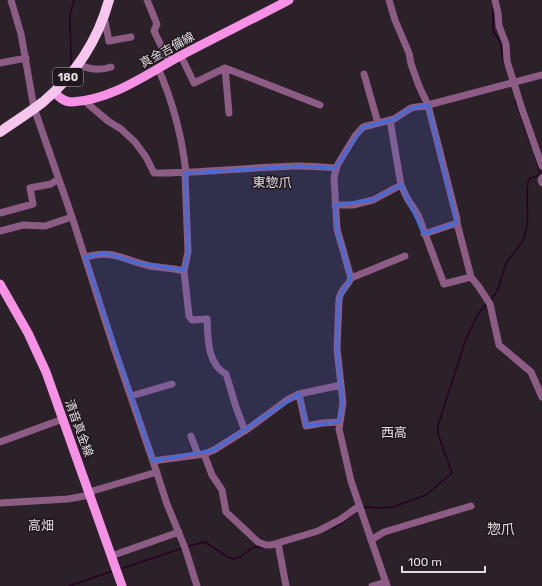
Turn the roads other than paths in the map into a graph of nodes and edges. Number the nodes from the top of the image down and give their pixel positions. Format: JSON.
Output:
{"nodes":[{"id":1,"x":11,"y":0,"type":"edge"},
{"id":2,"x":109,"y":0,"type":"edge"},
{"id":3,"x":147,"y":0,"type":"edge"},
{"id":4,"x":289,"y":0,"type":"edge"},
{"id":5,"x":389,"y":0,"type":"edge"},
{"id":6,"x":495,"y":0,"type":"edge"},
{"id":7,"x":104,"y":14,"type":"junction"},
{"id":8,"x":132,"y":37,"type":"dead end"},
{"id":9,"x":181,"y":56,"type":"junction"},
{"id":10,"x":26,"y":58,"type":"junction"},
{"id":11,"x":169,"y":62,"type":"junction"},
{"id":12,"x":0,"y":63,"type":"edge"},
{"id":13,"x":78,"y":64,"type":"junction"},
{"id":14,"x":111,"y":66,"type":"dead end"},
{"id":15,"x":158,"y":68,"type":"junction"},
{"id":16,"x":225,"y":68,"type":"junction"},
{"id":17,"x":364,"y":74,"type":"dead end"},
{"id":18,"x":542,"y":75,"type":"edge"},
{"id":19,"x":515,"y":82,"type":"junction"},
{"id":20,"x":54,"y":92,"type":"junction"},
{"id":21,"x":87,"y":100,"type":"junction"},
{"id":22,"x":320,"y":105,"type":"dead end"},
{"id":23,"x":428,"y":105,"type":"junction"},
{"id":24,"x":34,"y":108,"type":"junction"},
{"id":25,"x":229,"y":113,"type":"dead end"},
{"id":26,"x":390,"y":120,"type":"junction"},
{"id":27,"x":378,"y":123,"type":"junction"},
{"id":28,"x":0,"y":132,"type":"edge"},
{"id":29,"x":542,"y":166,"type":"edge"},
{"id":30,"x":336,"y":168,"type":"junction"},
{"id":31,"x":186,"y":173,"type":"junction"},
{"id":32,"x":542,"y":178,"type":"edge"},
{"id":33,"x":58,"y":179,"type":"junction"},
{"id":34,"x":542,"y":183,"type":"edge"},
{"id":35,"x":401,"y":185,"type":"junction"},
{"id":36,"x":335,"y":205,"type":"junction"},
{"id":37,"x":0,"y":213,"type":"edge"},
{"id":38,"x":72,"y":216,"type":"junction"},
{"id":39,"x":457,"y":223,"type":"junction"},
{"id":40,"x":0,"y":231,"type":"edge"},
{"id":41,"x":424,"y":234,"type":"junction"},
{"id":42,"x":85,"y":256,"type":"junction"},
{"id":43,"x":405,"y":256,"type":"dead end"},
{"id":44,"x":184,"y":271,"type":"junction"},
{"id":45,"x":352,"y":278,"type":"junction"},
{"id":46,"x":471,"y":278,"type":"junction"},
{"id":47,"x":0,"y":284,"type":"edge"},
{"id":48,"x":172,"y":384,"type":"dead end"},
{"id":49,"x":341,"y":385,"type":"junction"},
{"id":50,"x":299,"y":394,"type":"junction"},
{"id":51,"x":131,"y":396,"type":"junction"},
{"id":52,"x":542,"y":397,"type":"edge"},
{"id":53,"x":63,"y":419,"type":"junction"},
{"id":54,"x":339,"y":422,"type":"junction"},
{"id":55,"x":245,"y":431,"type":"junction"},
{"id":56,"x":191,"y":436,"type":"dead end"},
{"id":57,"x":0,"y":442,"type":"edge"},
{"id":58,"x":201,"y":455,"type":"junction"},
{"id":59,"x":153,"y":461,"type":"junction"},
{"id":60,"x":157,"y":472,"type":"junction"},
{"id":61,"x":90,"y":494,"type":"junction"},
{"id":62,"x":0,"y":503,"type":"edge"},
{"id":63,"x":359,"y":506,"type":"junction"},
{"id":64,"x":471,"y":506,"type":"dead end"},
{"id":65,"x":179,"y":532,"type":"junction"},
{"id":66,"x":371,"y":540,"type":"junction"},
{"id":67,"x":278,"y":543,"type":"junction"},
{"id":68,"x":111,"y":556,"type":"junction"},
{"id":69,"x":386,"y":584,"type":"edge"},
{"id":70,"x":122,"y":586,"type":"edge"},
{"id":71,"x":197,"y":586,"type":"edge"},
{"id":72,"x":286,"y":586,"type":"edge"},
{"id":73,"x":372,"y":586,"type":"edge"}],
"edges":[{"from":1,"to":10,"type":"street"},
{"from":2,"to":7,"type":"highway","number":"180"},
{"from":3,"to":11,"type":"street"},
{"from":4,"to":9,"type":"main road","name":"真金吉備線"},
{"from":5,"to":23,"type":"street"},
{"from":6,"to":19,"type":"street"},
{"from":7,"to":8,"type":"street"},
{"from":7,"to":13,"type":"highway","number":"180"},
{"from":9,"to":11,"type":"main road","name":"真金吉備線"},
{"from":9,"to":16,"type":"street"},
{"from":10,"to":12,"type":"street"},
{"from":10,"to":24,"type":"street"},
{"from":11,"to":15,"type":"main road","name":"真金吉備線"},
{"from":13,"to":14,"type":"street"},
{"from":13,"to":20,"type":"highway","number":"180"},
{"from":15,"to":21,"type":"main road","name":"真金吉備線"},
{"from":15,"to":31,"type":"street"},
{"from":16,"to":22,"type":"street"},
{"from":16,"to":25,"type":"street"},
{"from":17,"to":27,"type":"street"},
{"from":18,"to":19,"type":"street"},
{"from":19,"to":23,"type":"street"},
{"from":19,"to":29,"type":"street"},
{"from":20,"to":21,"type":"main road","name":"真金吉備線"},
{"from":20,"to":24,"type":"highway","number":"180"},
{"from":21,"to":31,"type":"street"},
{"from":23,"to":26,"type":"street"},
{"from":23,"to":39,"type":"street"},
{"from":24,"to":28,"type":"highway","number":"180"},
{"from":24,"to":33,"type":"street"},
{"from":26,"to":27,"type":"street"},
{"from":26,"to":35,"type":"street"},
{"from":27,"to":30,"type":"street"},
{"from":30,"to":31,"type":"street"},
{"from":30,"to":36,"type":"street"},
{"from":31,"to":44,"type":"street"},
{"from":32,"to":34,"type":"street"},
{"from":33,"to":37,"type":"street"},
{"from":33,"to":38,"type":"street"},
{"from":35,"to":36,"type":"street"},
{"from":35,"to":41,"type":"street"},
{"from":36,"to":45,"type":"street"},
{"from":38,"to":40,"type":"street"},
{"from":38,"to":42,"type":"street"},
{"from":39,"to":41,"type":"street"},
{"from":39,"to":46,"type":"street"},
{"from":41,"to":46,"type":"street"},
{"from":42,"to":44,"type":"street"},
{"from":42,"to":51,"type":"street"},
{"from":43,"to":45,"type":"street"},
{"from":44,"to":55,"type":"street"},
{"from":45,"to":49,"type":"street"},
{"from":46,"to":52,"type":"street"},
{"from":47,"to":53,"type":"main road","name":"清音真金線"},
{"from":48,"to":51,"type":"street"},
{"from":49,"to":50,"type":"street"},
{"from":49,"to":54,"type":"street"},
{"from":50,"to":54,"type":"street"},
{"from":50,"to":55,"type":"street"},
{"from":51,"to":59,"type":"street"},
{"from":53,"to":57,"type":"street"},
{"from":53,"to":61,"type":"main road","name":"清音真金線"},
{"from":54,"to":63,"type":"street"},
{"from":55,"to":58,"type":"street"},
{"from":56,"to":58,"type":"street"},
{"from":58,"to":59,"type":"street"},
{"from":58,"to":67,"type":"street"},
{"from":59,"to":60,"type":"street"},
{"from":60,"to":61,"type":"street"},
{"from":60,"to":65,"type":"street"},
{"from":61,"to":62,"type":"street"},
{"from":61,"to":68,"type":"main road","name":"清音真金線"},
{"from":63,"to":66,"type":"street"},
{"from":63,"to":67,"type":"street"},
{"from":64,"to":66,"type":"street"},
{"from":65,"to":68,"type":"street"},
{"from":65,"to":71,"type":"street"},
{"from":66,"to":69,"type":"street"},
{"from":67,"to":72,"type":"street"},
{"from":68,"to":70,"type":"main road","name":"清音真金線"},
{"from":69,"to":73,"type":"street"}]}
